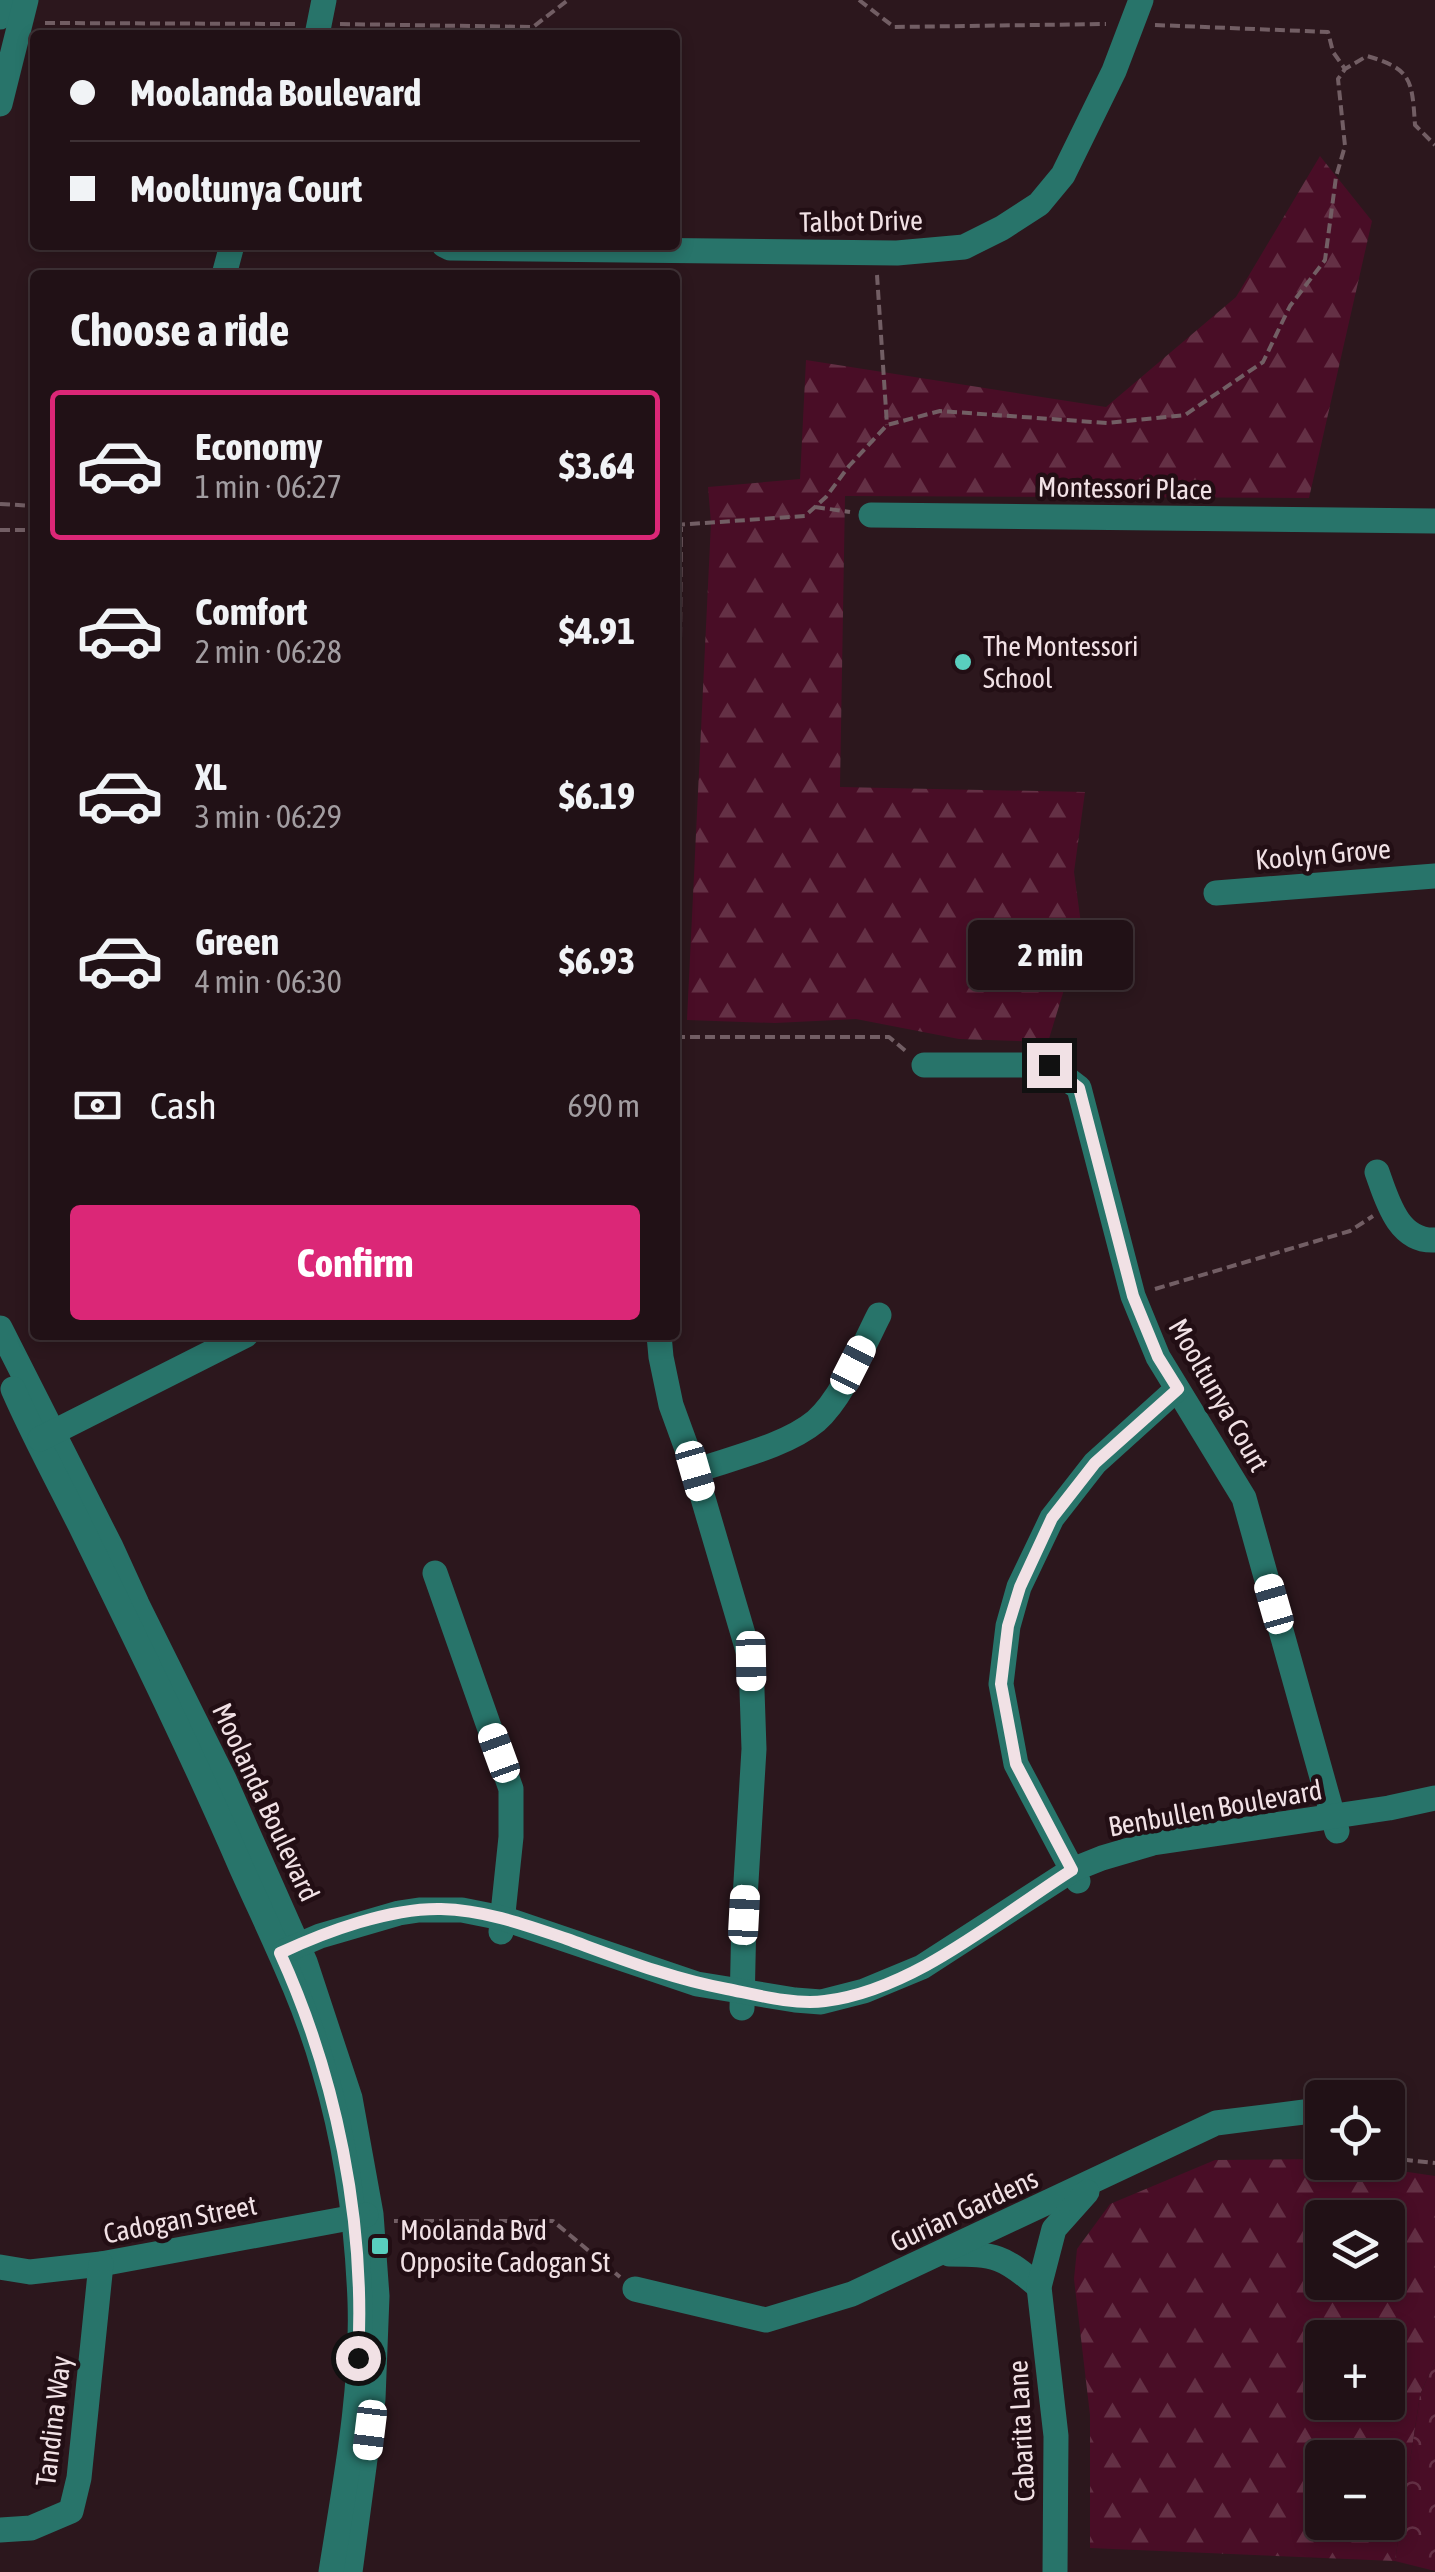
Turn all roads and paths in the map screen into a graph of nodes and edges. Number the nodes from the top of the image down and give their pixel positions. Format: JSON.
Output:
{"nodes":[{"id":1,"x":4,"y":0,"type":"edge"},
{"id":2,"x":26,"y":0,"type":"edge"},
{"id":3,"x":324,"y":0,"type":"edge"},
{"id":4,"x":1141,"y":0,"type":"edge"},
{"id":5,"x":0,"y":16,"type":"edge"},
{"id":6,"x":318,"y":30,"type":"edge"},
{"id":7,"x":0,"y":104,"type":"edge"},
{"id":8,"x":1435,"y":145,"type":"edge"},
{"id":9,"x":620,"y":250,"type":"edge"},
{"id":10,"x":875,"y":253,"type":"junction"},
{"id":11,"x":887,"y":425,"type":"junction"},
{"id":12,"x":0,"y":504,"type":"edge"},
{"id":13,"x":30,"y":506,"type":"edge"},
{"id":14,"x":815,"y":507,"type":"junction"},
{"id":15,"x":871,"y":515,"type":"joint"},
{"id":16,"x":1435,"y":521,"type":"edge"},
{"id":17,"x":680,"y":525,"type":"edge"},
{"id":18,"x":0,"y":530,"type":"edge"},
{"id":19,"x":30,"y":530,"type":"edge"},
{"id":20,"x":1435,"y":876,"type":"edge"},
{"id":21,"x":1216,"y":893,"type":"dead end"},
{"id":22,"x":680,"y":1036,"type":"edge"},
{"id":23,"x":924,"y":1066,"type":"joint"},
{"id":24,"x":1377,"y":1172,"type":"dead end"},
{"id":25,"x":1389,"y":1205,"type":"junction"},
{"id":26,"x":1435,"y":1240,"type":"edge"},
{"id":27,"x":1133,"y":1296,"type":"junction"},
{"id":28,"x":879,"y":1315,"type":"dead end"},
{"id":29,"x":0,"y":1328,"type":"edge"},
{"id":30,"x":236,"y":1340,"type":"edge"},
{"id":31,"x":659,"y":1340,"type":"edge"},
{"id":32,"x":0,"y":1362,"type":"edge"},
{"id":33,"x":1178,"y":1389,"type":"junction"},
{"id":34,"x":44,"y":1437,"type":"junction"},
{"id":35,"x":695,"y":1471,"type":"junction"},
{"id":36,"x":435,"y":1573,"type":"dead end"},
{"id":37,"x":1435,"y":1798,"type":"edge"},
{"id":38,"x":1435,"y":1811,"type":"edge"},
{"id":39,"x":1335,"y":1824,"type":"junction"},
{"id":40,"x":1076,"y":1876,"type":"junction"},
{"id":41,"x":501,"y":1925,"type":"junction"},
{"id":42,"x":293,"y":1957,"type":"junction"},
{"id":43,"x":742,"y":2000,"type":"junction"},
{"id":44,"x":1305,"y":2112,"type":"edge"},
{"id":45,"x":1405,"y":2159,"type":"edge"},
{"id":46,"x":1435,"y":2162,"type":"edge"},
{"id":47,"x":1098,"y":2180,"type":"junction"},
{"id":48,"x":369,"y":2217,"type":"junction"},
{"id":49,"x":938,"y":2254,"type":"junction"},
{"id":50,"x":101,"y":2264,"type":"junction"},
{"id":51,"x":0,"y":2266,"type":"edge"},
{"id":52,"x":1039,"y":2287,"type":"junction"},
{"id":53,"x":635,"y":2289,"type":"joint"},
{"id":54,"x":0,"y":2530,"type":"edge"},
{"id":55,"x":331,"y":2572,"type":"edge"},
{"id":56,"x":350,"y":2572,"type":"edge"},
{"id":57,"x":1055,"y":2572,"type":"edge"}],
"edges":[{"from":1,"to":5,"type":"street"},
{"from":2,"to":7,"type":"street"},
{"from":3,"to":6,"type":"street"},
{"from":4,"to":10,"type":"street","name":"Talbot Drive"},
{"from":8,"to":11,"type":"path"},
{"from":9,"to":10,"type":"street","name":"Talbot Drive"},
{"from":10,"to":11,"type":"path"},
{"from":11,"to":14,"type":"path"},
{"from":12,"to":13,"type":"path"},
{"from":14,"to":15,"type":"path"},
{"from":14,"to":17,"type":"path"},
{"from":15,"to":16,"type":"street","name":"Montessori Place"},
{"from":18,"to":19,"type":"path"},
{"from":20,"to":21,"type":"street","name":"Koolyn Grove"},
{"from":22,"to":23,"type":"path"},
{"from":23,"to":27,"type":"street","name":"Mooltunya Court"},
{"from":24,"to":25,"type":"street"},
{"from":25,"to":26,"type":"street"},
{"from":25,"to":27,"type":"path"},
{"from":27,"to":33,"type":"street","name":"Mooltunya Court"},
{"from":28,"to":35,"type":"street"},
{"from":29,"to":34,"type":"street","name":"Moolanda Boulevard"},
{"from":30,"to":34,"type":"street"},
{"from":31,"to":35,"type":"street"},
{"from":32,"to":34,"type":"street","name":"Moolanda Boulevard"},
{"from":33,"to":39,"type":"street","name":"Mooltunya Court"},
{"from":33,"to":40,"type":"street"},
{"from":34,"to":42,"type":"street","name":"Moolanda Boulevard"},
{"from":35,"to":43,"type":"street"},
{"from":36,"to":41,"type":"street"},
{"from":37,"to":39,"type":"street","name":"Benbullen Boulevard"},
{"from":38,"to":39,"type":"street","name":"Benbullen Boulevard"},
{"from":39,"to":40,"type":"street","name":"Benbullen Boulevard"},
{"from":40,"to":43,"type":"street","name":"Benbullen Boulevard"},
{"from":41,"to":42,"type":"street","name":"Benbullen Boulevard"},
{"from":41,"to":43,"type":"street","name":"Benbullen Boulevard"},
{"from":42,"to":48,"type":"street","name":"Moolanda Boulevard"},
{"from":44,"to":47,"type":"street","name":"Gurian Gardens"},
{"from":45,"to":46,"type":"path"},
{"from":47,"to":49,"type":"street","name":"Gurian Gardens"},
{"from":47,"to":52,"type":"street","name":"Cabarita Lane"},
{"from":48,"to":50,"type":"street","name":"Cadogan Street"},
{"from":48,"to":53,"type":"path"},
{"from":48,"to":55,"type":"street","name":"Moolanda Boulevard"},
{"from":48,"to":56,"type":"street","name":"Moolanda Boulevard"},
{"from":49,"to":52,"type":"street"},
{"from":49,"to":53,"type":"street","name":"Gurian Gardens"},
{"from":50,"to":51,"type":"street","name":"Cadogan Street"},
{"from":50,"to":54,"type":"street","name":"Tandina Way"},
{"from":52,"to":57,"type":"street","name":"Cabarita Lane"}]}
